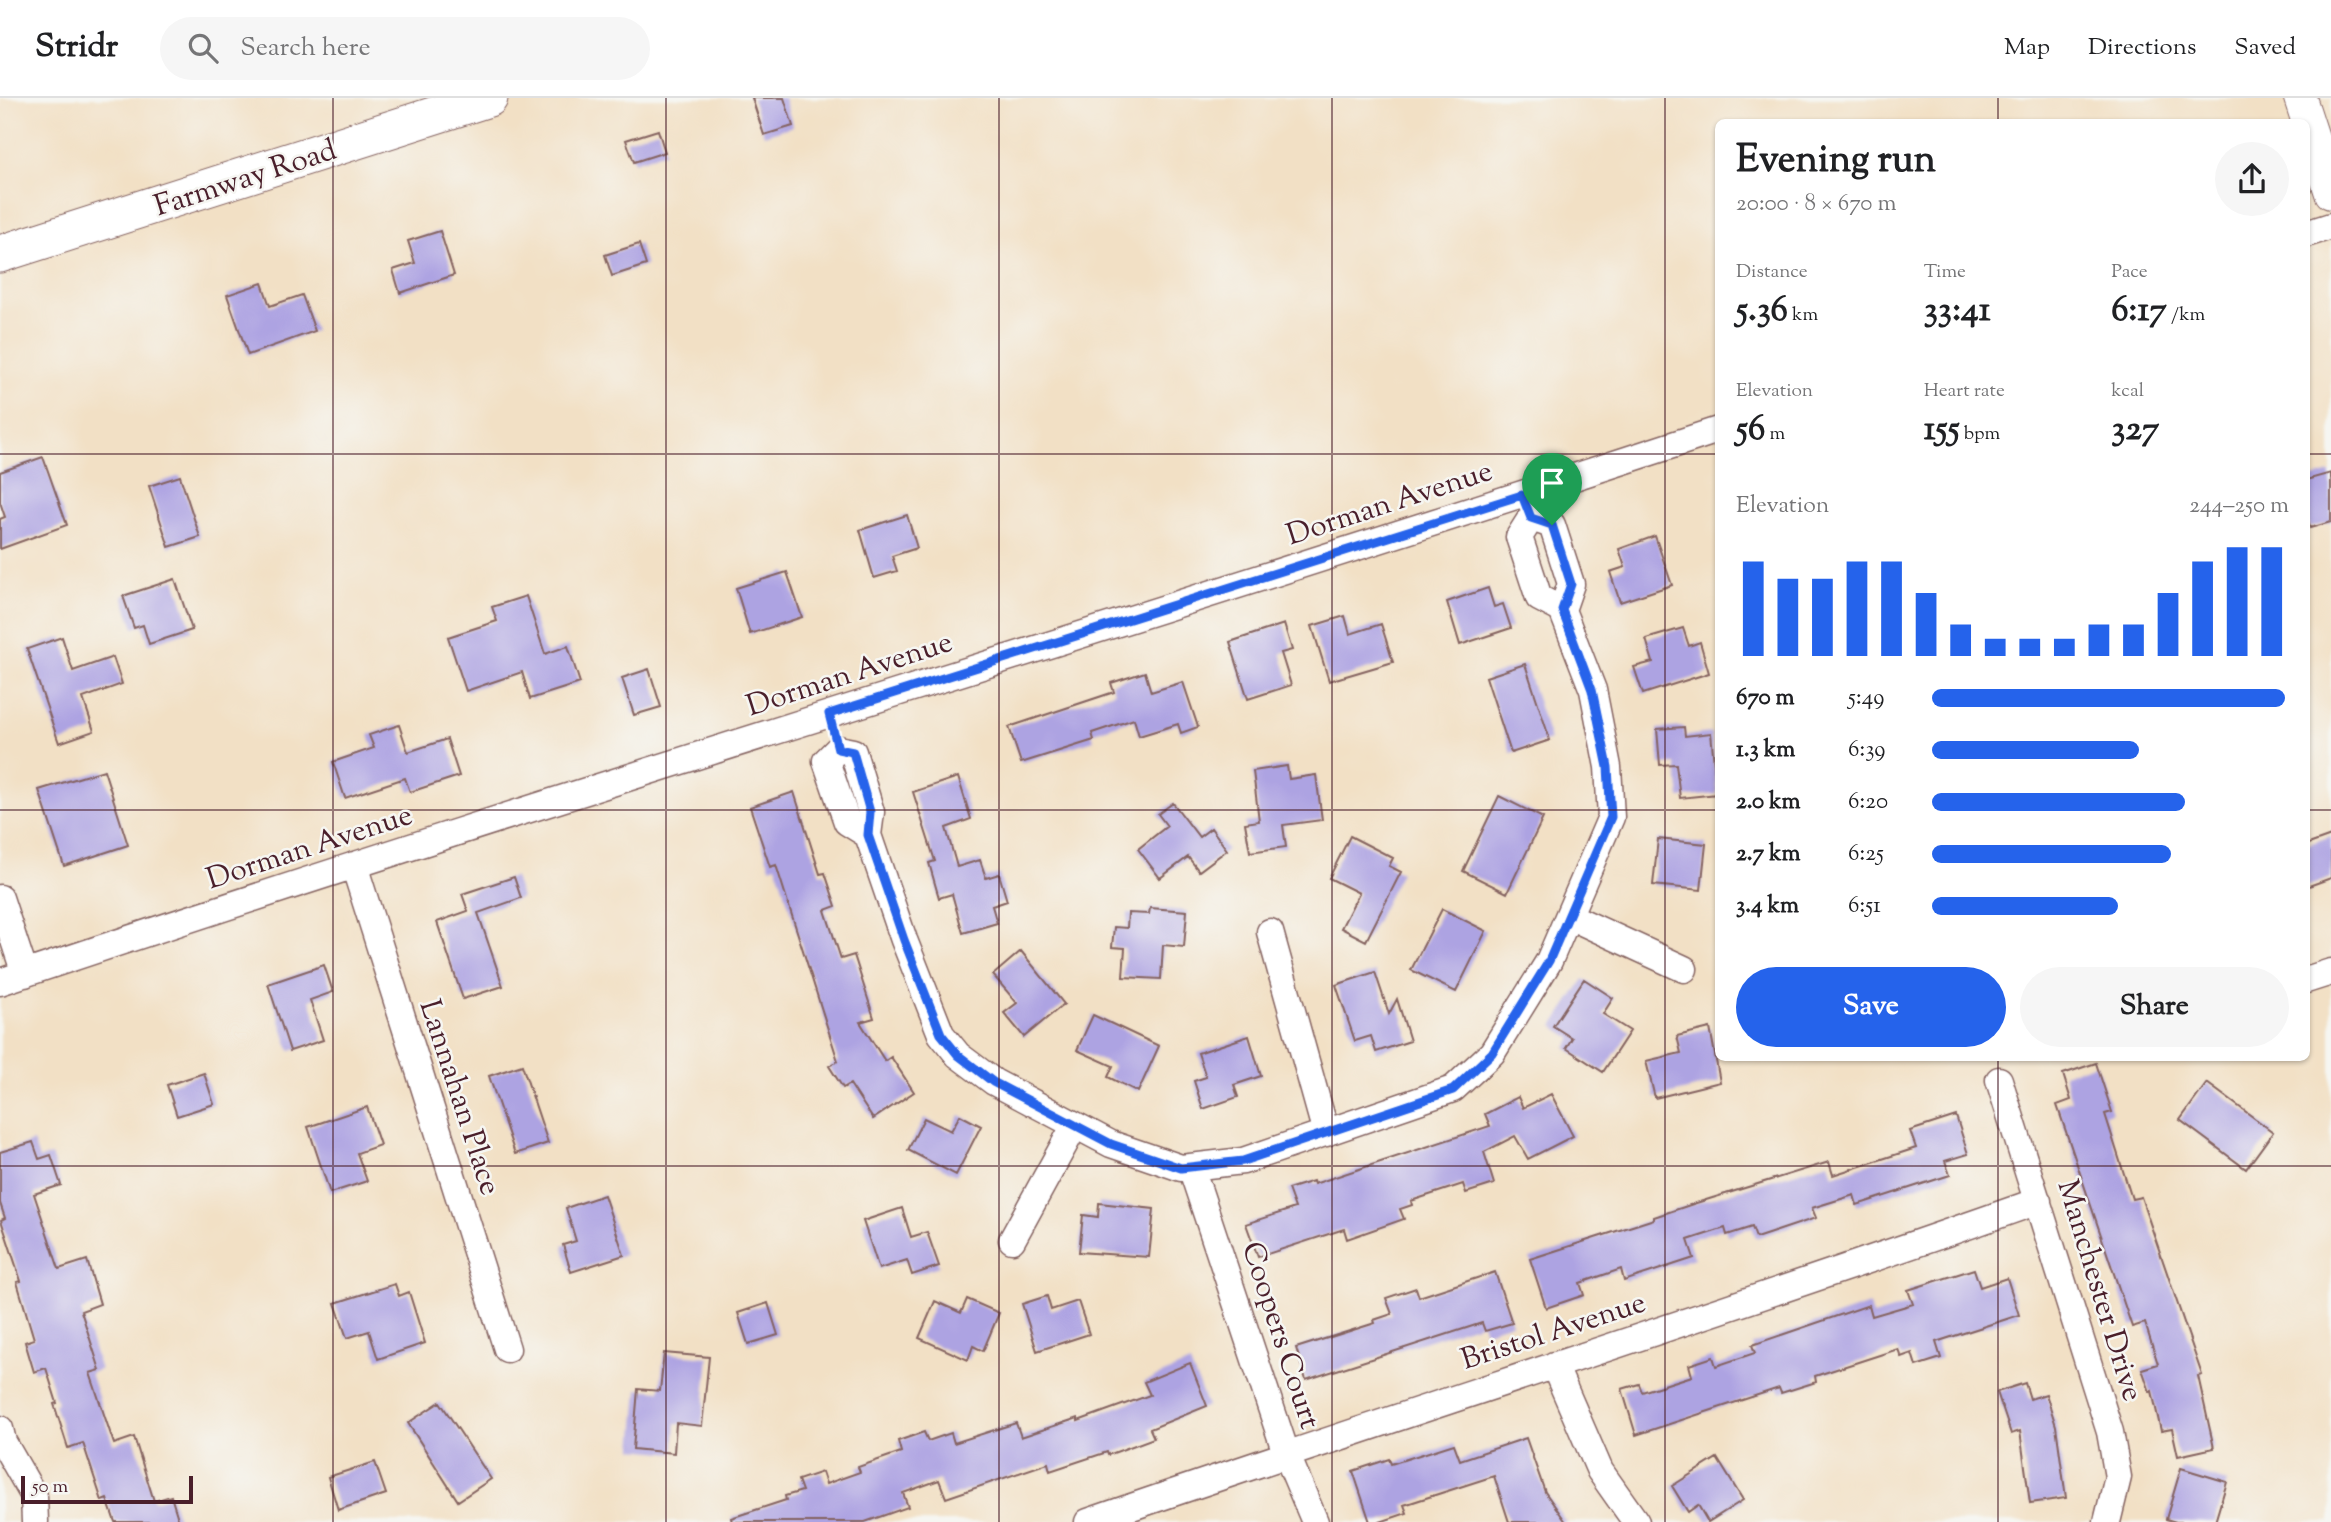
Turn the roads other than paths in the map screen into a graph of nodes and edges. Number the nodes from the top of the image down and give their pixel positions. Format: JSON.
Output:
{"nodes":[{"id":1,"x":489,"y":98,"type":"edge"},
{"id":2,"x":2301,"y":98,"type":"edge"},
{"id":3,"x":2308,"y":119,"type":"edge"},
{"id":4,"x":2310,"y":126,"type":"edge"},
{"id":5,"x":2331,"y":193,"type":"edge"},
{"id":6,"x":2331,"y":226,"type":"edge"},
{"id":7,"x":2310,"y":233,"type":"edge"},
{"id":8,"x":0,"y":254,"type":"edge"},
{"id":9,"x":1715,"y":430,"type":"edge"},
{"id":10,"x":1527,"y":507,"type":"junction"},
{"id":11,"x":1562,"y":610,"type":"junction"},
{"id":12,"x":829,"y":714,"type":"junction"},
{"id":13,"x":354,"y":865,"type":"junction"},
{"id":14,"x":0,"y":898,"type":"edge"},
{"id":15,"x":1569,"y":916,"type":"junction"},
{"id":16,"x":1270,"y":932,"type":"dead end"},
{"id":17,"x":1684,"y":969,"type":"dead end"},
{"id":18,"x":2331,"y":972,"type":"edge"},
{"id":19,"x":12,"y":978,"type":"edge"},
{"id":20,"x":2310,"y":979,"type":"edge"},
{"id":21,"x":2000,"y":1080,"type":"dead end"},
{"id":22,"x":1075,"y":1125,"type":"junction"},
{"id":23,"x":1326,"y":1133,"type":"junction"},
{"id":24,"x":1191,"y":1167,"type":"junction"},
{"id":25,"x":2038,"y":1201,"type":"junction"},
{"id":26,"x":1012,"y":1240,"type":"dead end"},
{"id":27,"x":507,"y":1349,"type":"dead end"},
{"id":28,"x":1553,"y":1365,"type":"junction"},
{"id":29,"x":0,"y":1429,"type":"edge"},
{"id":30,"x":1286,"y":1453,"type":"junction"},
{"id":31,"x":36,"y":1522,"type":"edge"},
{"id":32,"x":1088,"y":1522,"type":"edge"},
{"id":33,"x":1315,"y":1522,"type":"edge"},
{"id":34,"x":1636,"y":1522,"type":"edge"},
{"id":35,"x":2107,"y":1522,"type":"edge"}],
"edges":[{"from":1,"to":8,"type":"main road","name":"Farmway Road"},
{"from":2,"to":3,"type":"street"},
{"from":4,"to":5,"type":"street"},
{"from":6,"to":7,"type":"street"},
{"from":9,"to":10,"type":"street","name":"Dorman Avenue"},
{"from":10,"to":11,"type":"street"},
{"from":10,"to":11,"type":"street"},
{"from":10,"to":12,"type":"street","name":"Dorman Avenue"},
{"from":11,"to":15,"type":"street"},
{"from":12,"to":13,"type":"street","name":"Dorman Avenue"},
{"from":12,"to":22,"type":"street"},
{"from":13,"to":19,"type":"street","name":"Dorman Avenue"},
{"from":13,"to":27,"type":"street","name":"Lannahan Place"},
{"from":14,"to":19,"type":"street"},
{"from":15,"to":17,"type":"street"},
{"from":15,"to":23,"type":"street"},
{"from":16,"to":23,"type":"street"},
{"from":18,"to":20,"type":"street"},
{"from":21,"to":25,"type":"street","name":"Manchester Drive"},
{"from":22,"to":24,"type":"street"},
{"from":22,"to":26,"type":"street"},
{"from":23,"to":24,"type":"street"},
{"from":24,"to":30,"type":"street","name":"Coopers Court"},
{"from":25,"to":28,"type":"street","name":"Bristol Avenue"},
{"from":25,"to":35,"type":"street","name":"Manchester Drive"},
{"from":28,"to":30,"type":"street","name":"Bristol Avenue"},
{"from":28,"to":34,"type":"street"},
{"from":29,"to":31,"type":"street"},
{"from":30,"to":32,"type":"street","name":"Bristol Avenue"},
{"from":30,"to":33,"type":"street","name":"Coopers Court"}]}
